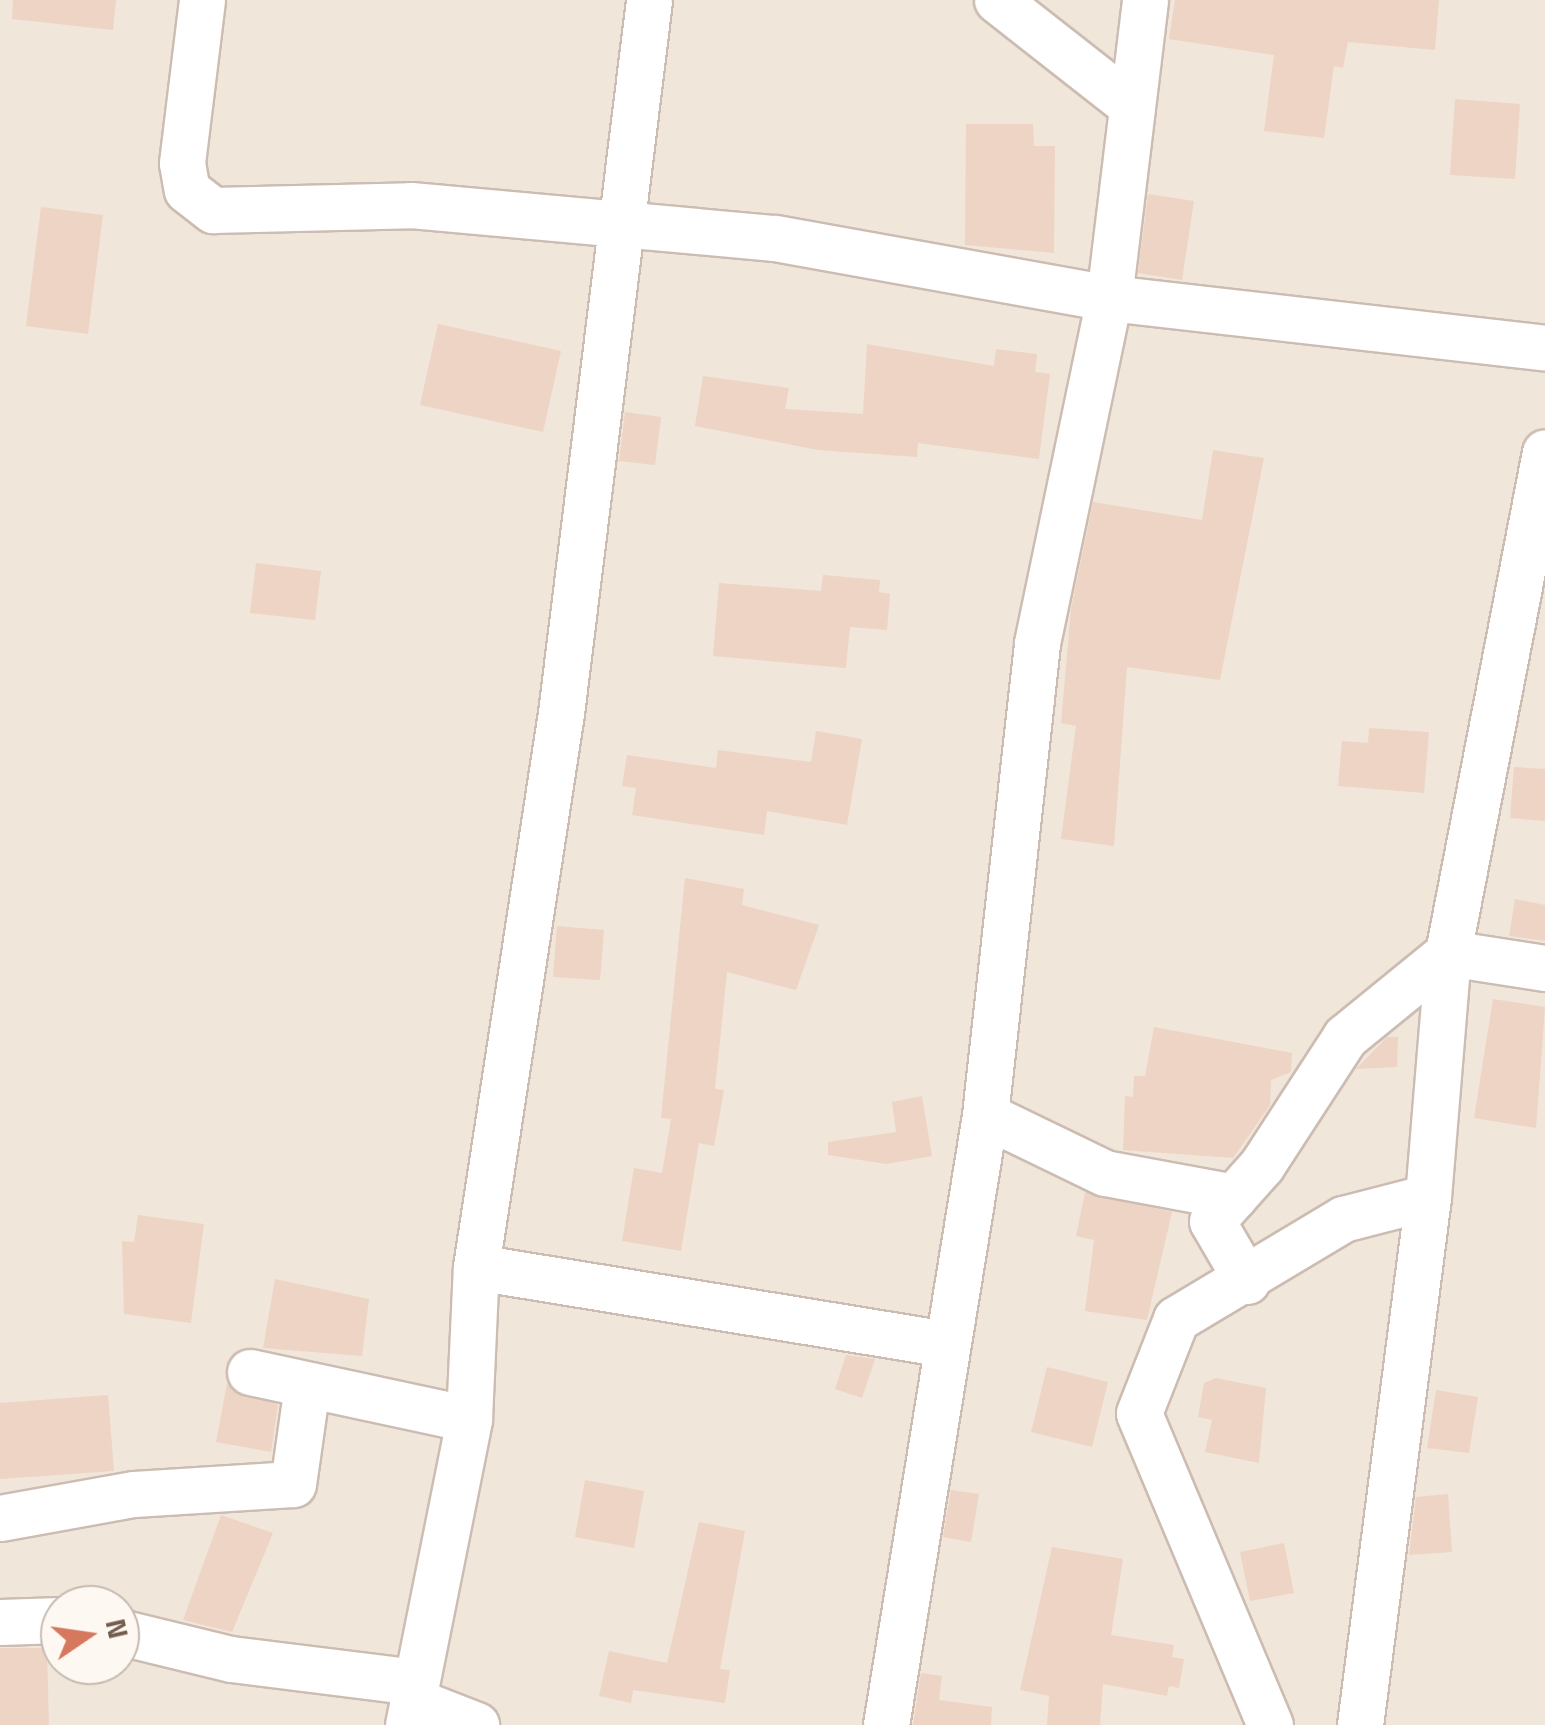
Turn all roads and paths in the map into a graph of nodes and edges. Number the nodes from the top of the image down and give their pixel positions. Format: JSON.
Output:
{"nodes":[{"id":1,"x":202,"y":0,"type":"edge"},
{"id":2,"x":649,"y":0,"type":"edge"},
{"id":3,"x":997,"y":0,"type":"edge"},
{"id":4,"x":1145,"y":0,"type":"edge"},
{"id":5,"x":1131,"y":105,"type":"junction"},
{"id":6,"x":621,"y":223,"type":"junction"},
{"id":7,"x":1109,"y":298,"type":"junction"},
{"id":8,"x":1545,"y":348,"type":"edge"},
{"id":9,"x":1545,"y":452,"type":"edge"},
{"id":10,"x":1536,"y":544,"type":"edge"},
{"id":11,"x":1448,"y":953,"type":"junction"},
{"id":12,"x":1545,"y":968,"type":"edge"},
{"id":13,"x":985,"y":1115,"type":"junction"},
{"id":14,"x":1428,"y":1196,"type":"junction"},
{"id":15,"x":1234,"y":1197,"type":"junction"},
{"id":16,"x":476,"y":1266,"type":"junction"},
{"id":17,"x":1247,"y":1281,"type":"junction"},
{"id":18,"x":944,"y":1344,"type":"junction"},
{"id":19,"x":250,"y":1372,"type":"dead end"},
{"id":20,"x":307,"y":1386,"type":"junction"},
{"id":21,"x":469,"y":1418,"type":"junction"},
{"id":22,"x":0,"y":1518,"type":"edge"},
{"id":23,"x":40,"y":1621,"type":"edge"},
{"id":24,"x":0,"y":1622,"type":"edge"},
{"id":25,"x":140,"y":1637,"type":"edge"},
{"id":26,"x":412,"y":1702,"type":"edge"},
{"id":27,"x":476,"y":1725,"type":"edge"},
{"id":28,"x":886,"y":1725,"type":"edge"},
{"id":29,"x":1270,"y":1725,"type":"edge"},
{"id":30,"x":1360,"y":1725,"type":"edge"}],
"edges":[{"from":1,"to":6,"type":"street"},
{"from":2,"to":6,"type":"street"},
{"from":3,"to":5,"type":"street"},
{"from":4,"to":5,"type":"street"},
{"from":5,"to":7,"type":"street"},
{"from":6,"to":7,"type":"street"},
{"from":6,"to":16,"type":"street"},
{"from":7,"to":8,"type":"street"},
{"from":7,"to":13,"type":"street"},
{"from":9,"to":10,"type":"street"},
{"from":10,"to":11,"type":"street"},
{"from":11,"to":12,"type":"street"},
{"from":11,"to":14,"type":"street"},
{"from":11,"to":15,"type":"street"},
{"from":13,"to":15,"type":"street"},
{"from":13,"to":18,"type":"street"},
{"from":14,"to":17,"type":"street"},
{"from":14,"to":30,"type":"street"},
{"from":15,"to":17,"type":"street"},
{"from":16,"to":18,"type":"street"},
{"from":16,"to":21,"type":"street"},
{"from":17,"to":29,"type":"street"},
{"from":18,"to":28,"type":"street"},
{"from":19,"to":20,"type":"street"},
{"from":20,"to":21,"type":"street"},
{"from":20,"to":22,"type":"street"},
{"from":21,"to":26,"type":"street"},
{"from":23,"to":24,"type":"street"},
{"from":25,"to":26,"type":"street"},
{"from":26,"to":27,"type":"street"}]}
